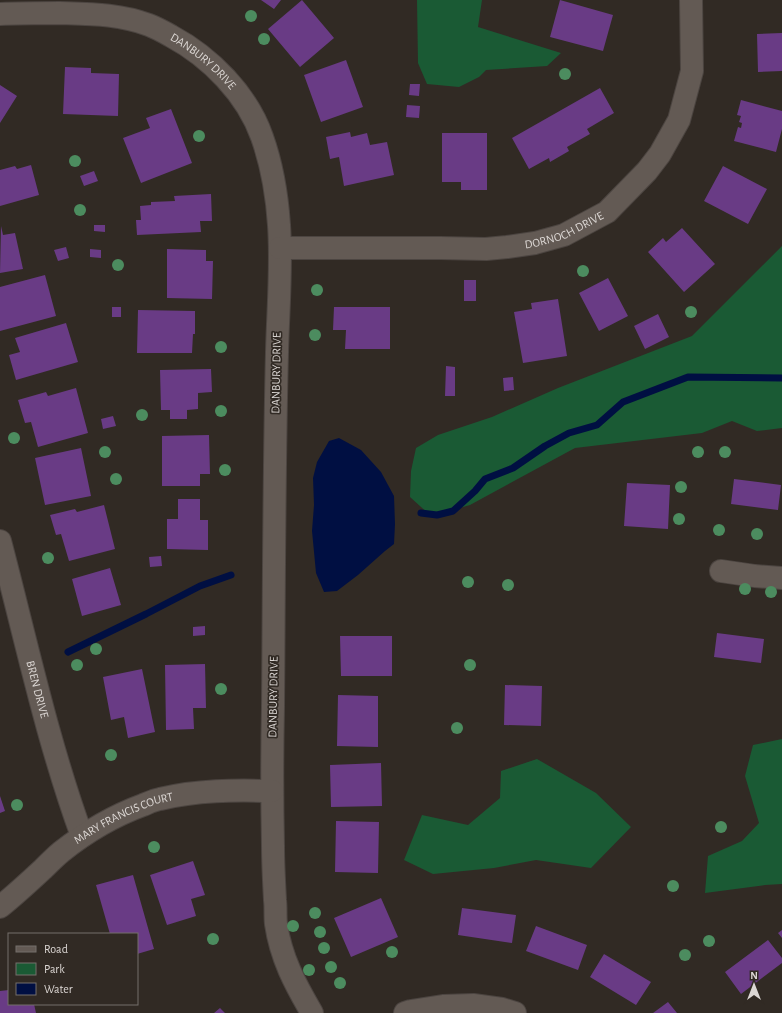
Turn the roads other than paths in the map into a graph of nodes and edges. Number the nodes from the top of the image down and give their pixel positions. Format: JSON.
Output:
{"nodes":[{"id":1,"x":691,"y":0,"type":"edge"},
{"id":2,"x":0,"y":14,"type":"edge"},
{"id":3,"x":280,"y":248,"type":"junction"},
{"id":4,"x":0,"y":541,"type":"edge"},
{"id":5,"x":721,"y":571,"type":"dead end"},
{"id":6,"x":782,"y":578,"type":"edge"},
{"id":7,"x":272,"y":791,"type":"junction"},
{"id":8,"x":82,"y":836,"type":"junction"},
{"id":9,"x":0,"y":907,"type":"edge"},
{"id":10,"x":312,"y":1013,"type":"edge"},
{"id":11,"x":405,"y":1013,"type":"edge"},
{"id":12,"x":515,"y":1013,"type":"edge"}],
"edges":[{"from":1,"to":3,"type":"street","name":"DORNOCH DRIVE"},
{"from":2,"to":3,"type":"street","name":"DANBURY DRIVE"},
{"from":3,"to":7,"type":"street","name":"DANBURY DRIVE"},
{"from":4,"to":8,"type":"street","name":"BREN DRIVE"},
{"from":5,"to":6,"type":"street"},
{"from":7,"to":8,"type":"street","name":"MARY FRANCIS COURT"},
{"from":7,"to":10,"type":"street","name":"DANBURY DRIVE"},
{"from":8,"to":9,"type":"street","name":"MARY FRANCIS COURT"},
{"from":11,"to":12,"type":"street"}]}
